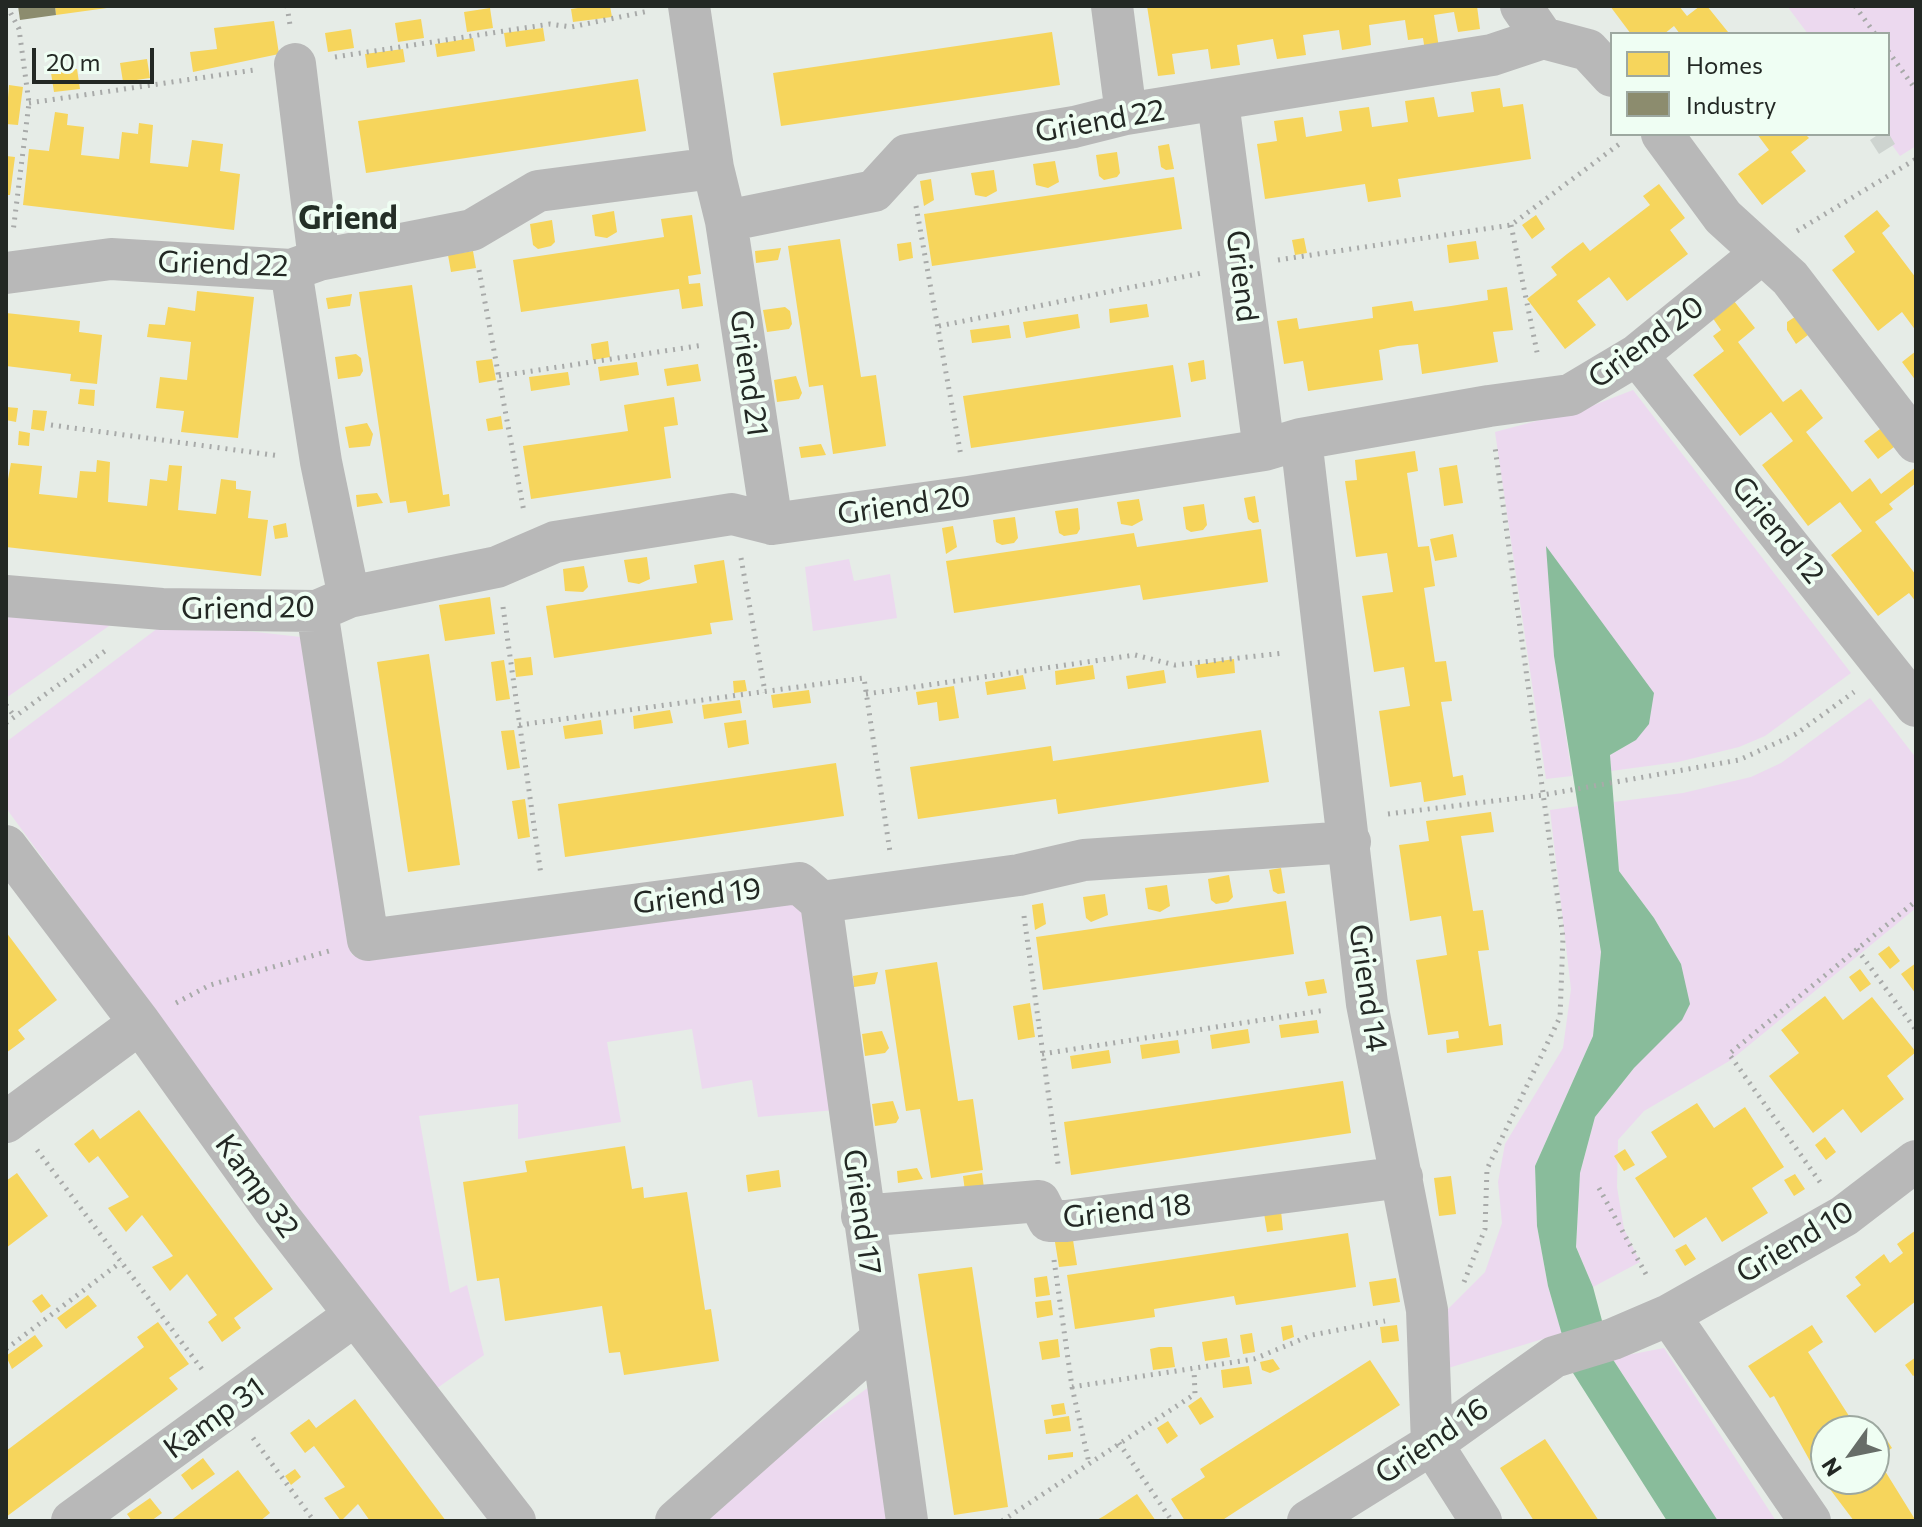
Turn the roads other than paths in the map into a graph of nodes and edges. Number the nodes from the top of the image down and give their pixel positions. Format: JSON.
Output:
{"nodes":[{"id":1,"x":1112,"y":6,"type":"edge"},
{"id":2,"x":671,"y":8,"type":"edge"},
{"id":3,"x":1532,"y":22,"type":"edge"},
{"id":4,"x":295,"y":64,"type":"road end"},
{"id":5,"x":1610,"y":74,"type":"edge"},
{"id":6,"x":1218,"y":102,"type":"junction"},
{"id":7,"x":1126,"y":114,"type":"junction"},
{"id":8,"x":1663,"y":136,"type":"edge"},
{"id":9,"x":713,"y":168,"type":"junction"},
{"id":10,"x":726,"y":221,"type":"junction"},
{"id":11,"x":1762,"y":253,"type":"junction"},
{"id":12,"x":305,"y":265,"type":"junction"},
{"id":13,"x":7,"y":273,"type":"edge"},
{"id":14,"x":1637,"y":355,"type":"junction"},
{"id":15,"x":1916,"y":442,"type":"edge"},
{"id":16,"x":1282,"y":444,"type":"junction"},
{"id":17,"x":752,"y":519,"type":"junction"},
{"id":18,"x":6,"y":596,"type":"edge"},
{"id":19,"x":333,"y":604,"type":"junction"},
{"id":20,"x":1916,"y":706,"type":"edge"},
{"id":21,"x":1348,"y":831,"type":"junction"},
{"id":22,"x":6,"y":846,"type":"edge"},
{"id":23,"x":821,"y":902,"type":"junction"},
{"id":24,"x":140,"y":1023,"type":"junction"},
{"id":25,"x":10,"y":1120,"type":"edge"},
{"id":26,"x":1916,"y":1161,"type":"edge"},
{"id":27,"x":1402,"y":1177,"type":"junction"},
{"id":28,"x":862,"y":1216,"type":"junction"},
{"id":29,"x":355,"y":1315,"type":"junction"},
{"id":30,"x":1669,"y":1315,"type":"junction"},
{"id":31,"x":880,"y":1340,"type":"junction"},
{"id":32,"x":1554,"y":1357,"type":"joint"},
{"id":33,"x":1432,"y":1444,"type":"junction"},
{"id":34,"x":72,"y":1521,"type":"edge"},
{"id":35,"x":515,"y":1521,"type":"edge"},
{"id":36,"x":676,"y":1521,"type":"edge"},
{"id":37,"x":907,"y":1521,"type":"edge"},
{"id":38,"x":1308,"y":1521,"type":"edge"},
{"id":39,"x":1481,"y":1521,"type":"edge"},
{"id":40,"x":1810,"y":1521,"type":"edge"}],
"edges":[{"from":1,"to":7,"type":"street"},
{"from":2,"to":9,"type":"street"},
{"from":3,"to":5,"type":"street"},
{"from":3,"to":6,"type":"street","name":"Griend 22"},
{"from":4,"to":12,"type":"street"},
{"from":6,"to":7,"type":"street","name":"Griend 22"},
{"from":6,"to":16,"type":"street","name":"Griend"},
{"from":7,"to":10,"type":"street","name":"Griend 22"},
{"from":8,"to":11,"type":"street"},
{"from":9,"to":10,"type":"street"},
{"from":9,"to":12,"type":"street","name":"Griend 22"},
{"from":10,"to":17,"type":"street","name":"Griend 21"},
{"from":11,"to":14,"type":"street","name":"Griend 20"},
{"from":11,"to":15,"type":"street"},
{"from":12,"to":13,"type":"street","name":"Griend 22"},
{"from":12,"to":19,"type":"street"},
{"from":14,"to":16,"type":"street","name":"Griend 20"},
{"from":14,"to":20,"type":"street","name":"Griend 12"},
{"from":16,"to":17,"type":"street","name":"Griend 20"},
{"from":16,"to":21,"type":"street","name":"Griend 14"},
{"from":17,"to":19,"type":"street","name":"Griend 20"},
{"from":18,"to":19,"type":"street","name":"Griend 20"},
{"from":19,"to":23,"type":"street","name":"Griend 19"},
{"from":21,"to":23,"type":"street"},
{"from":21,"to":27,"type":"street","name":"Griend 14"},
{"from":22,"to":24,"type":"street","name":"Kamp 32"},
{"from":23,"to":28,"type":"street","name":"Griend 17"},
{"from":24,"to":25,"type":"street"},
{"from":24,"to":29,"type":"street","name":"Kamp 32"},
{"from":26,"to":30,"type":"street","name":"Griend 10"},
{"from":27,"to":28,"type":"street","name":"Griend 18"},
{"from":27,"to":33,"type":"street","name":"Griend 14"},
{"from":28,"to":31,"type":"street","name":"Griend 17"},
{"from":29,"to":34,"type":"street","name":"Kamp 31"},
{"from":29,"to":35,"type":"street","name":"Kamp 32"},
{"from":30,"to":32,"type":"street","name":"Griend 10"},
{"from":30,"to":40,"type":"street"},
{"from":31,"to":36,"type":"street"},
{"from":31,"to":37,"type":"street","name":"Griend 17"},
{"from":32,"to":33,"type":"street","name":"Griend 16"},
{"from":33,"to":38,"type":"street","name":"Griend 16"},
{"from":33,"to":39,"type":"street"}]}
